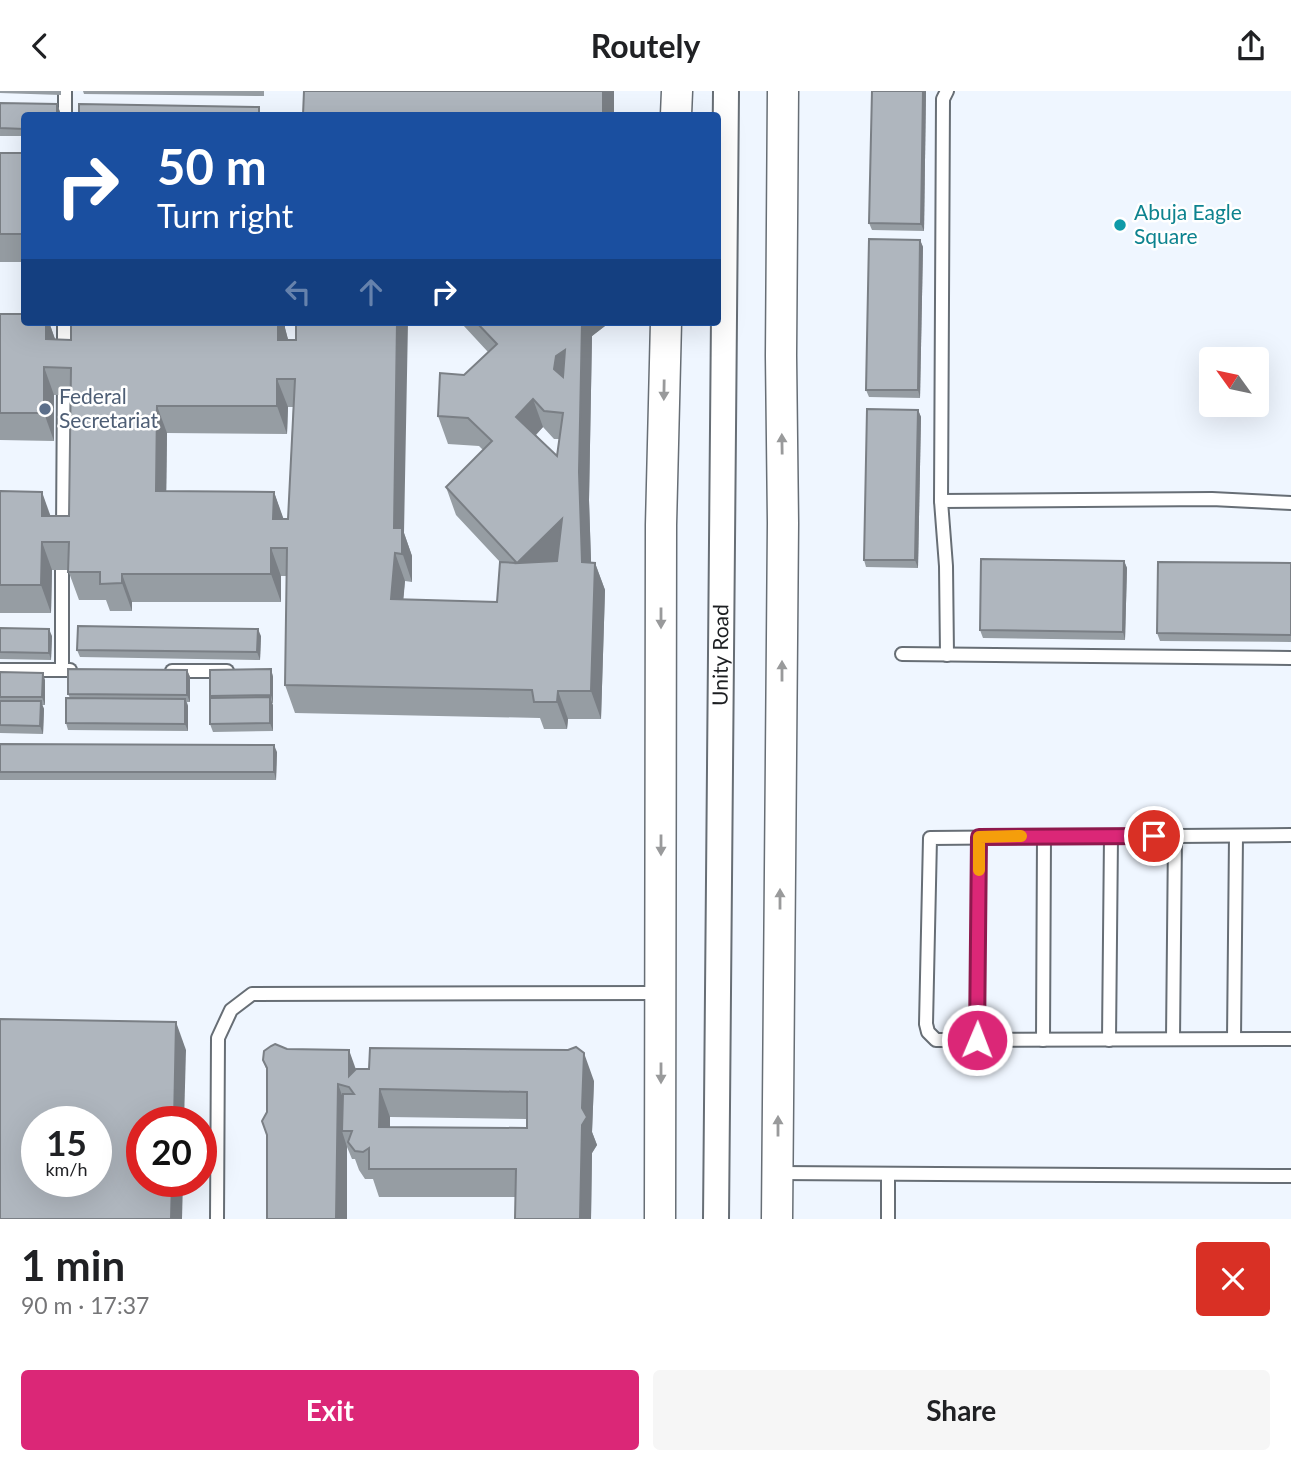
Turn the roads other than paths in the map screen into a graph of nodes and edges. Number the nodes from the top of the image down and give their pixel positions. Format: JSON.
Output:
{"nodes":[{"id":1,"x":65,"y":91,"type":"edge"},
{"id":2,"x":677,"y":91,"type":"edge"},
{"id":3,"x":726,"y":91,"type":"edge"},
{"id":4,"x":783,"y":91,"type":"edge"},
{"id":5,"x":947,"y":91,"type":"edge"},
{"id":6,"x":65,"y":112,"type":"edge"},
{"id":7,"x":676,"y":112,"type":"edge"},
{"id":8,"x":64,"y":326,"type":"edge"},
{"id":9,"x":666,"y":326,"type":"edge"},
{"id":10,"x":941,"y":501,"type":"junction"},
{"id":11,"x":1291,"y":503,"type":"edge"},
{"id":12,"x":902,"y":654,"type":"dead end"},
{"id":13,"x":947,"y":655,"type":"junction"},
{"id":14,"x":1291,"y":658,"type":"edge"},
{"id":15,"x":0,"y":670,"type":"edge"},
{"id":16,"x":62,"y":670,"type":"junction"},
{"id":17,"x":88,"y":670,"type":"edge"},
{"id":18,"x":153,"y":670,"type":"edge"},
{"id":19,"x":245,"y":671,"type":"edge"},
{"id":20,"x":1291,"y":835,"type":"edge"},
{"id":21,"x":1044,"y":836,"type":"junction"},
{"id":22,"x":1111,"y":836,"type":"junction"},
{"id":23,"x":1175,"y":836,"type":"junction"},
{"id":24,"x":1236,"y":836,"type":"junction"},
{"id":25,"x":979,"y":837,"type":"junction"},
{"id":26,"x":661,"y":993,"type":"junction"},
{"id":27,"x":1109,"y":1039,"type":"junction"},
{"id":28,"x":1173,"y":1039,"type":"junction"},
{"id":29,"x":1234,"y":1039,"type":"junction"},
{"id":30,"x":1291,"y":1039,"type":"edge"},
{"id":31,"x":977,"y":1040,"type":"junction"},
{"id":32,"x":1043,"y":1040,"type":"junction"},
{"id":33,"x":778,"y":1173,"type":"junction"},
{"id":34,"x":888,"y":1175,"type":"junction"},
{"id":35,"x":1291,"y":1176,"type":"edge"},
{"id":36,"x":217,"y":1219,"type":"edge"},
{"id":37,"x":660,"y":1219,"type":"edge"},
{"id":38,"x":716,"y":1219,"type":"edge"},
{"id":39,"x":777,"y":1219,"type":"edge"},
{"id":40,"x":888,"y":1219,"type":"edge"}],
"edges":[{"from":1,"to":6,"type":"lane"},
{"from":2,"to":7,"type":"street"},
{"from":3,"to":38,"type":"street","name":"Unity Road"},
{"from":33,"to":4,"type":"street","one_way":true},
{"from":5,"to":10,"type":"lane"},
{"from":8,"to":16,"type":"lane"},
{"from":9,"to":26,"type":"street","one_way":true},
{"from":10,"to":11,"type":"lane"},
{"from":10,"to":13,"type":"lane"},
{"from":12,"to":13,"type":"lane"},
{"from":13,"to":14,"type":"lane"},
{"from":15,"to":16,"type":"lane"},
{"from":16,"to":17,"type":"lane"},
{"from":18,"to":19,"type":"lane"},
{"from":20,"to":24,"type":"lane"},
{"from":21,"to":22,"type":"lane"},
{"from":21,"to":25,"type":"lane"},
{"from":21,"to":32,"type":"lane"},
{"from":22,"to":23,"type":"lane"},
{"from":22,"to":27,"type":"lane"},
{"from":23,"to":24,"type":"lane"},
{"from":23,"to":28,"type":"lane"},
{"from":24,"to":29,"type":"lane"},
{"from":25,"to":31,"type":"lane"},
{"from":25,"to":31,"type":"lane"},
{"from":26,"to":36,"type":"lane"},
{"from":26,"to":37,"type":"street","one_way":true},
{"from":27,"to":28,"type":"lane"},
{"from":27,"to":32,"type":"lane"},
{"from":28,"to":29,"type":"lane"},
{"from":29,"to":30,"type":"lane"},
{"from":31,"to":32,"type":"lane"},
{"from":33,"to":34,"type":"lane"},
{"from":33,"to":39,"type":"street"},
{"from":34,"to":35,"type":"lane"},
{"from":34,"to":40,"type":"lane"}]}
